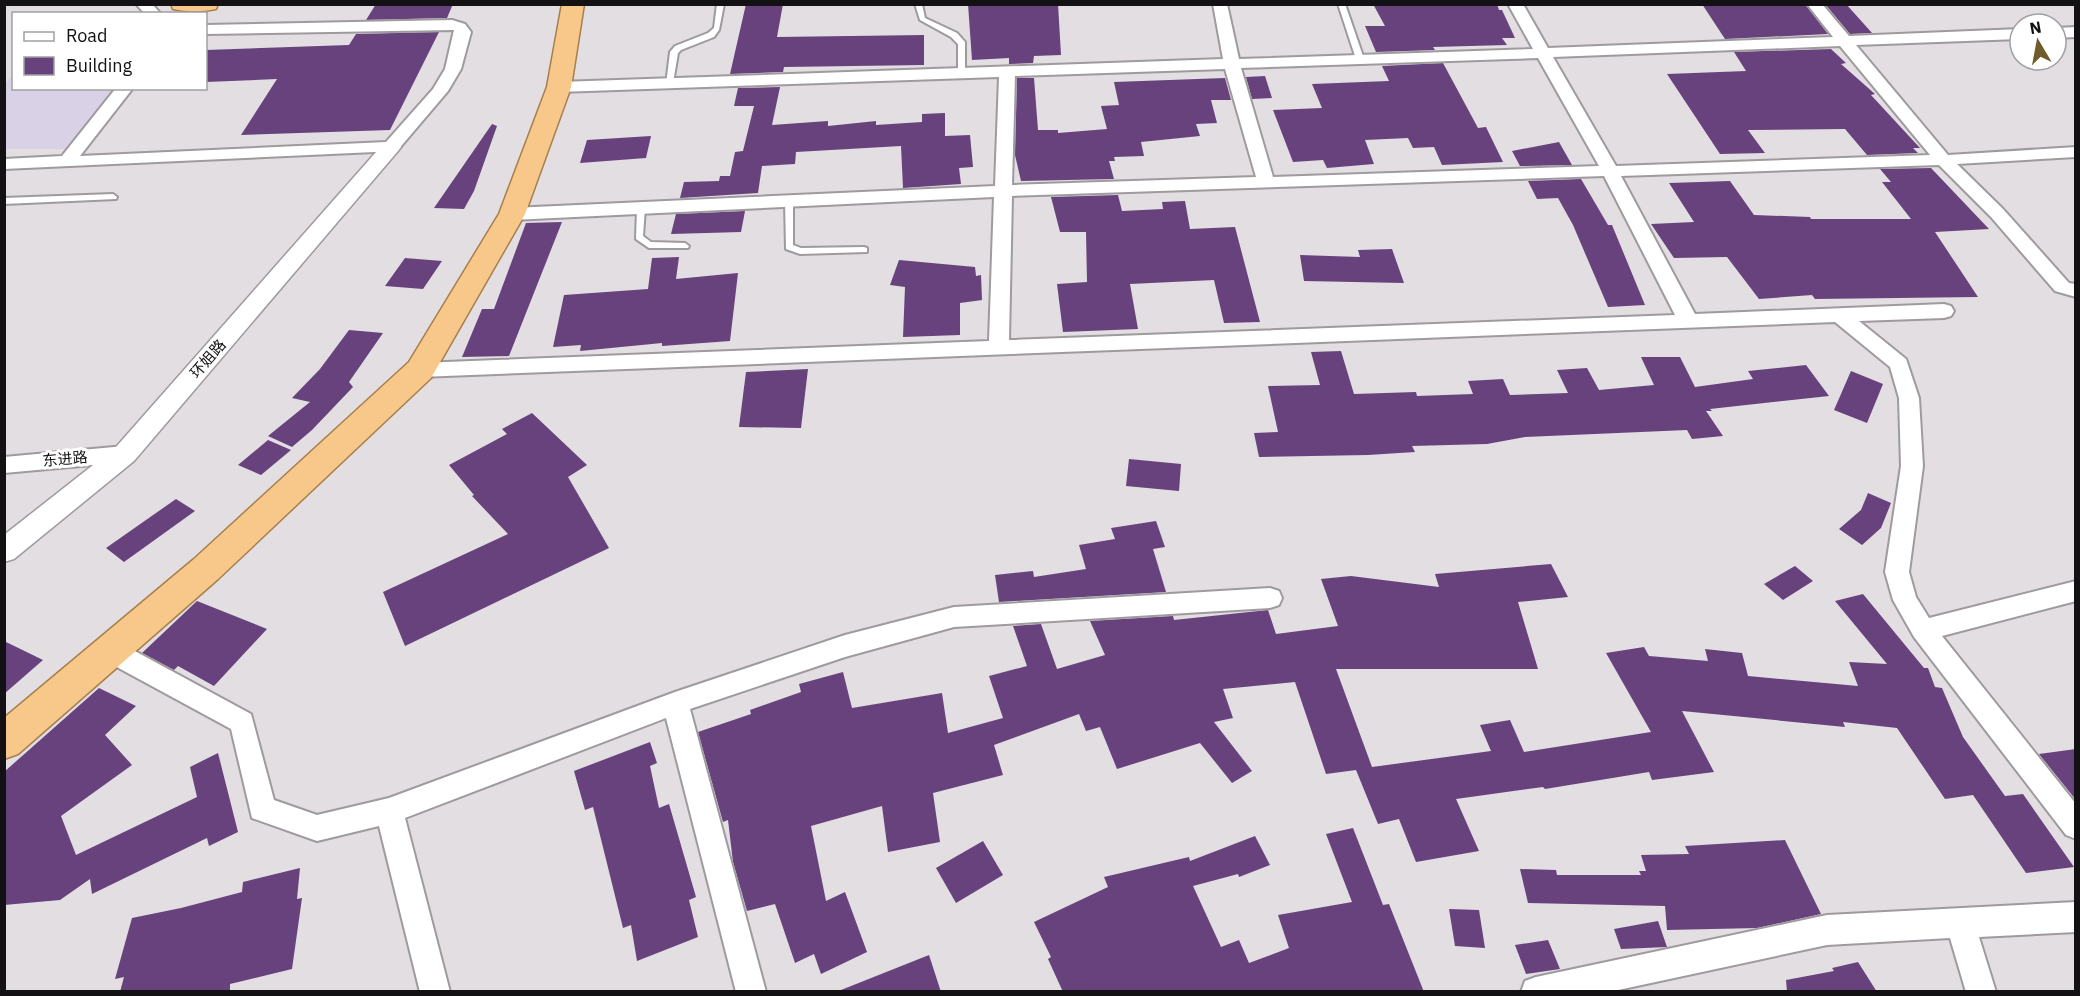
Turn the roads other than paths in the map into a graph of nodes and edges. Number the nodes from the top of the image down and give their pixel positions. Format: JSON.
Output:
{"nodes":[{"id":1,"x":169,"y":4,"type":"edge"},
{"id":2,"x":573,"y":4,"type":"edge"},
{"id":3,"x":721,"y":4,"type":"edge"},
{"id":4,"x":918,"y":4,"type":"edge"},
{"id":5,"x":1220,"y":4,"type":"edge"},
{"id":6,"x":1341,"y":4,"type":"edge"},
{"id":7,"x":1515,"y":4,"type":"edge"},
{"id":8,"x":1814,"y":4,"type":"edge"},
{"id":9,"x":194,"y":5,"type":"edge"},
{"id":10,"x":207,"y":29,"type":"edge"},
{"id":11,"x":2008,"y":34,"type":"edge"},
{"id":12,"x":1846,"y":41,"type":"junction"},
{"id":13,"x":1544,"y":53,"type":"junction"},
{"id":14,"x":1360,"y":59,"type":"junction"},
{"id":15,"x":1233,"y":64,"type":"junction"},
{"id":16,"x":1007,"y":71,"type":"junction"},
{"id":17,"x":962,"y":73,"type":"junction"},
{"id":18,"x":669,"y":83,"type":"junction"},
{"id":19,"x":559,"y":87,"type":"junction"},
{"id":20,"x":123,"y":90,"type":"edge"},
{"id":21,"x":391,"y":147,"type":"junction"},
{"id":22,"x":2076,"y":152,"type":"edge"},
{"id":23,"x":1943,"y":160,"type":"junction"},
{"id":24,"x":67,"y":161,"type":"junction"},
{"id":25,"x":4,"y":164,"type":"edge"},
{"id":26,"x":1610,"y":171,"type":"junction"},
{"id":27,"x":1266,"y":183,"type":"junction"},
{"id":28,"x":1003,"y":191,"type":"junction"},
{"id":29,"x":113,"y":197,"type":"dead end"},
{"id":30,"x":4,"y":201,"type":"edge"},
{"id":31,"x":789,"y":201,"type":"junction"},
{"id":32,"x":641,"y":208,"type":"junction"},
{"id":33,"x":512,"y":214,"type":"junction"},
{"id":34,"x":685,"y":246,"type":"dead end"},
{"id":35,"x":864,"y":250,"type":"dead end"},
{"id":36,"x":2069,"y":289,"type":"edge"},
{"id":37,"x":2076,"y":303,"type":"edge"},
{"id":38,"x":1944,"y":311,"type":"dead end"},
{"id":39,"x":1839,"y":315,"type":"junction"},
{"id":40,"x":1688,"y":320,"type":"junction"},
{"id":41,"x":999,"y":346,"type":"junction"},
{"id":42,"x":420,"y":370,"type":"junction"},
{"id":43,"x":125,"y":454,"type":"junction"},
{"id":44,"x":4,"y":465,"type":"edge"},
{"id":45,"x":4,"y":551,"type":"edge"},
{"id":46,"x":2076,"y":591,"type":"edge"},
{"id":47,"x":1269,"y":598,"type":"dead end"},
{"id":48,"x":1923,"y":630,"type":"junction"},
{"id":49,"x":111,"y":651,"type":"junction"},
{"id":50,"x":675,"y":703,"type":"junction"},
{"id":51,"x":4,"y":742,"type":"edge"},
{"id":52,"x":389,"y":811,"type":"junction"},
{"id":53,"x":2076,"y":826,"type":"edge"},
{"id":54,"x":2076,"y":917,"type":"edge"},
{"id":55,"x":1960,"y":924,"type":"junction"},
{"id":56,"x":435,"y":992,"type":"edge"},
{"id":57,"x":751,"y":992,"type":"edge"},
{"id":58,"x":1536,"y":992,"type":"edge"},
{"id":59,"x":1981,"y":992,"type":"edge"}],
"edges":[{"from":1,"to":9,"type":"highway"},
{"from":2,"to":19,"type":"highway"},
{"from":3,"to":18,"type":"lane"},
{"from":4,"to":17,"type":"lane"},
{"from":5,"to":15,"type":"street"},
{"from":6,"to":14,"type":"lane"},
{"from":7,"to":13,"type":"street"},
{"from":8,"to":12,"type":"street"},
{"from":10,"to":21,"type":"street"},
{"from":11,"to":12,"type":"street"},
{"from":12,"to":13,"type":"street"},
{"from":12,"to":23,"type":"street"},
{"from":13,"to":14,"type":"street"},
{"from":13,"to":26,"type":"street"},
{"from":14,"to":15,"type":"street"},
{"from":15,"to":16,"type":"street"},
{"from":15,"to":27,"type":"street"},
{"from":16,"to":17,"type":"street"},
{"from":16,"to":28,"type":"street"},
{"from":17,"to":18,"type":"street"},
{"from":18,"to":19,"type":"street"},
{"from":19,"to":33,"type":"highway"},
{"from":20,"to":24,"type":"street"},
{"from":21,"to":24,"type":"street"},
{"from":21,"to":43,"type":"street","name":"环姐路"},
{"from":22,"to":23,"type":"street"},
{"from":23,"to":26,"type":"street"},
{"from":23,"to":36,"type":"street"},
{"from":24,"to":25,"type":"street"},
{"from":26,"to":27,"type":"street"},
{"from":26,"to":40,"type":"street"},
{"from":27,"to":28,"type":"street"},
{"from":28,"to":31,"type":"street"},
{"from":28,"to":41,"type":"street"},
{"from":29,"to":30,"type":"lane"},
{"from":31,"to":32,"type":"street"},
{"from":31,"to":35,"type":"lane"},
{"from":32,"to":33,"type":"street"},
{"from":32,"to":34,"type":"lane"},
{"from":33,"to":42,"type":"highway"},
{"from":36,"to":37,"type":"street"},
{"from":38,"to":39,"type":"street"},
{"from":39,"to":40,"type":"street"},
{"from":39,"to":48,"type":"street"},
{"from":40,"to":41,"type":"street"},
{"from":41,"to":42,"type":"street"},
{"from":42,"to":49,"type":"highway"},
{"from":43,"to":44,"type":"street","name":"东进路"},
{"from":43,"to":45,"type":"street","name":"环姐路"},
{"from":46,"to":48,"type":"street"},
{"from":47,"to":50,"type":"street"},
{"from":48,"to":53,"type":"street"},
{"from":49,"to":51,"type":"highway"},
{"from":49,"to":52,"type":"street"},
{"from":50,"to":52,"type":"street"},
{"from":50,"to":57,"type":"street"},
{"from":52,"to":56,"type":"street"},
{"from":54,"to":55,"type":"street"},
{"from":55,"to":58,"type":"street"},
{"from":55,"to":59,"type":"street"}]}
